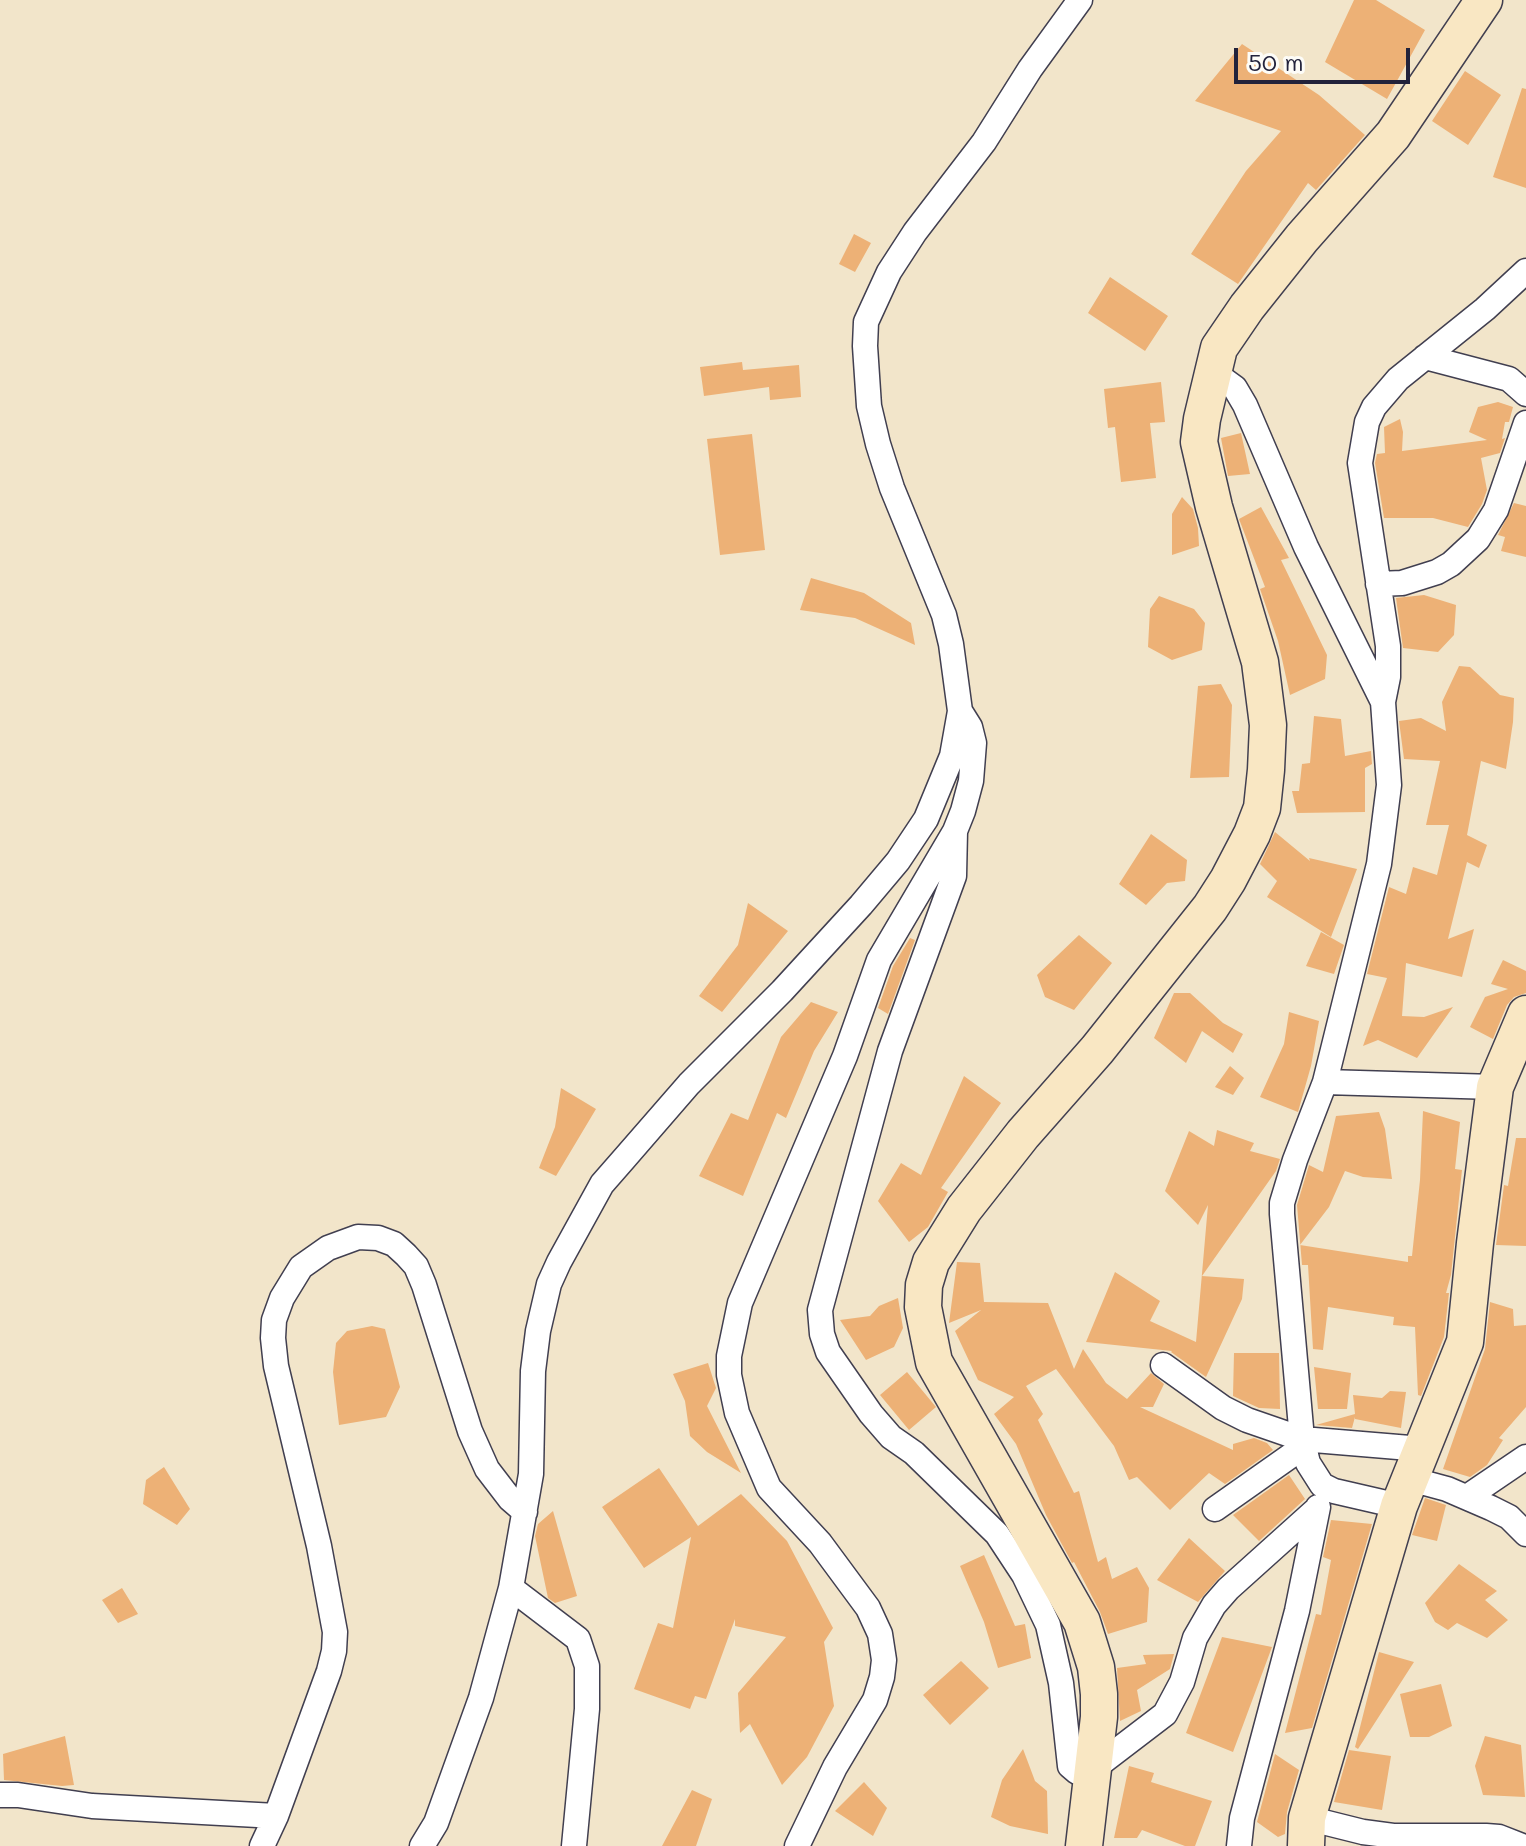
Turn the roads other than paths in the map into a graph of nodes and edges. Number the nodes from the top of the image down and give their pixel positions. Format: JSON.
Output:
{"nodes":[{"id":1,"x":1080,"y":0,"type":"edge"},
{"id":2,"x":1484,"y":0,"type":"edge"},
{"id":3,"x":1526,"y":271,"type":"edge"},
{"id":4,"x":1425,"y":357,"type":"junction"},
{"id":5,"x":1213,"y":372,"type":"junction"},
{"id":6,"x":1526,"y":394,"type":"edge"},
{"id":7,"x":1526,"y":423,"type":"edge"},
{"id":8,"x":1378,"y":584,"type":"junction"},
{"id":9,"x":1383,"y":702,"type":"junction"},
{"id":10,"x":960,"y":711,"type":"junction"},
{"id":11,"x":955,"y":831,"type":"junction"},
{"id":12,"x":891,"y":870,"type":"junction"},
{"id":13,"x":918,"y":891,"type":"junction"},
{"id":14,"x":1526,"y":1014,"type":"edge"},
{"id":15,"x":1325,"y":1082,"type":"junction"},
{"id":16,"x":1495,"y":1087,"type":"junction"},
{"id":17,"x":1163,"y":1365,"type":"dead end"},
{"id":18,"x":1302,"y":1443,"type":"junction"},
{"id":19,"x":1526,"y":1457,"type":"edge"},
{"id":20,"x":1410,"y":1478,"type":"junction"},
{"id":21,"x":1322,"y":1485,"type":"junction"},
{"id":22,"x":1467,"y":1497,"type":"junction"},
{"id":23,"x":1215,"y":1509,"type":"dead end"},
{"id":24,"x":1317,"y":1509,"type":"junction"},
{"id":25,"x":525,"y":1512,"type":"junction"},
{"id":26,"x":1526,"y":1534,"type":"edge"},
{"id":27,"x":511,"y":1588,"type":"junction"},
{"id":28,"x":1093,"y":1769,"type":"junction"},
{"id":29,"x":0,"y":1795,"type":"edge"},
{"id":30,"x":276,"y":1816,"type":"junction"},
{"id":31,"x":1306,"y":1832,"type":"edge"},
{"id":32,"x":262,"y":1846,"type":"edge"},
{"id":33,"x":422,"y":1846,"type":"edge"},
{"id":34,"x":574,"y":1846,"type":"edge"},
{"id":35,"x":797,"y":1846,"type":"edge"},
{"id":36,"x":1084,"y":1846,"type":"edge"},
{"id":37,"x":1239,"y":1846,"type":"edge"},
{"id":38,"x":1522,"y":1846,"type":"edge"}],
"edges":[{"from":1,"to":10,"type":"street"},
{"from":2,"to":5,"type":"street"},
{"from":3,"to":4,"type":"street"},
{"from":4,"to":6,"type":"street"},
{"from":4,"to":8,"type":"street"},
{"from":5,"to":9,"type":"street"},
{"from":5,"to":28,"type":"street"},
{"from":7,"to":8,"type":"street"},
{"from":8,"to":9,"type":"street"},
{"from":9,"to":15,"type":"street"},
{"from":10,"to":11,"type":"street"},
{"from":10,"to":12,"type":"street"},
{"from":11,"to":13,"type":"street"},
{"from":11,"to":28,"type":"street"},
{"from":12,"to":13,"type":"street"},
{"from":12,"to":25,"type":"street"},
{"from":13,"to":35,"type":"street"},
{"from":14,"to":16,"type":"street"},
{"from":15,"to":16,"type":"street"},
{"from":15,"to":18,"type":"street"},
{"from":16,"to":20,"type":"street"},
{"from":17,"to":18,"type":"street"},
{"from":18,"to":20,"type":"street"},
{"from":18,"to":21,"type":"street"},
{"from":18,"to":23,"type":"street"},
{"from":19,"to":22,"type":"street"},
{"from":20,"to":21,"type":"street"},
{"from":20,"to":22,"type":"street"},
{"from":20,"to":31,"type":"street"},
{"from":21,"to":24,"type":"street"},
{"from":22,"to":26,"type":"street"},
{"from":24,"to":28,"type":"street"},
{"from":24,"to":37,"type":"street"},
{"from":25,"to":27,"type":"street"},
{"from":25,"to":30,"type":"street"},
{"from":27,"to":33,"type":"street"},
{"from":27,"to":34,"type":"street"},
{"from":28,"to":36,"type":"street"},
{"from":29,"to":30,"type":"street"},
{"from":30,"to":32,"type":"street"},
{"from":31,"to":38,"type":"street"}]}
